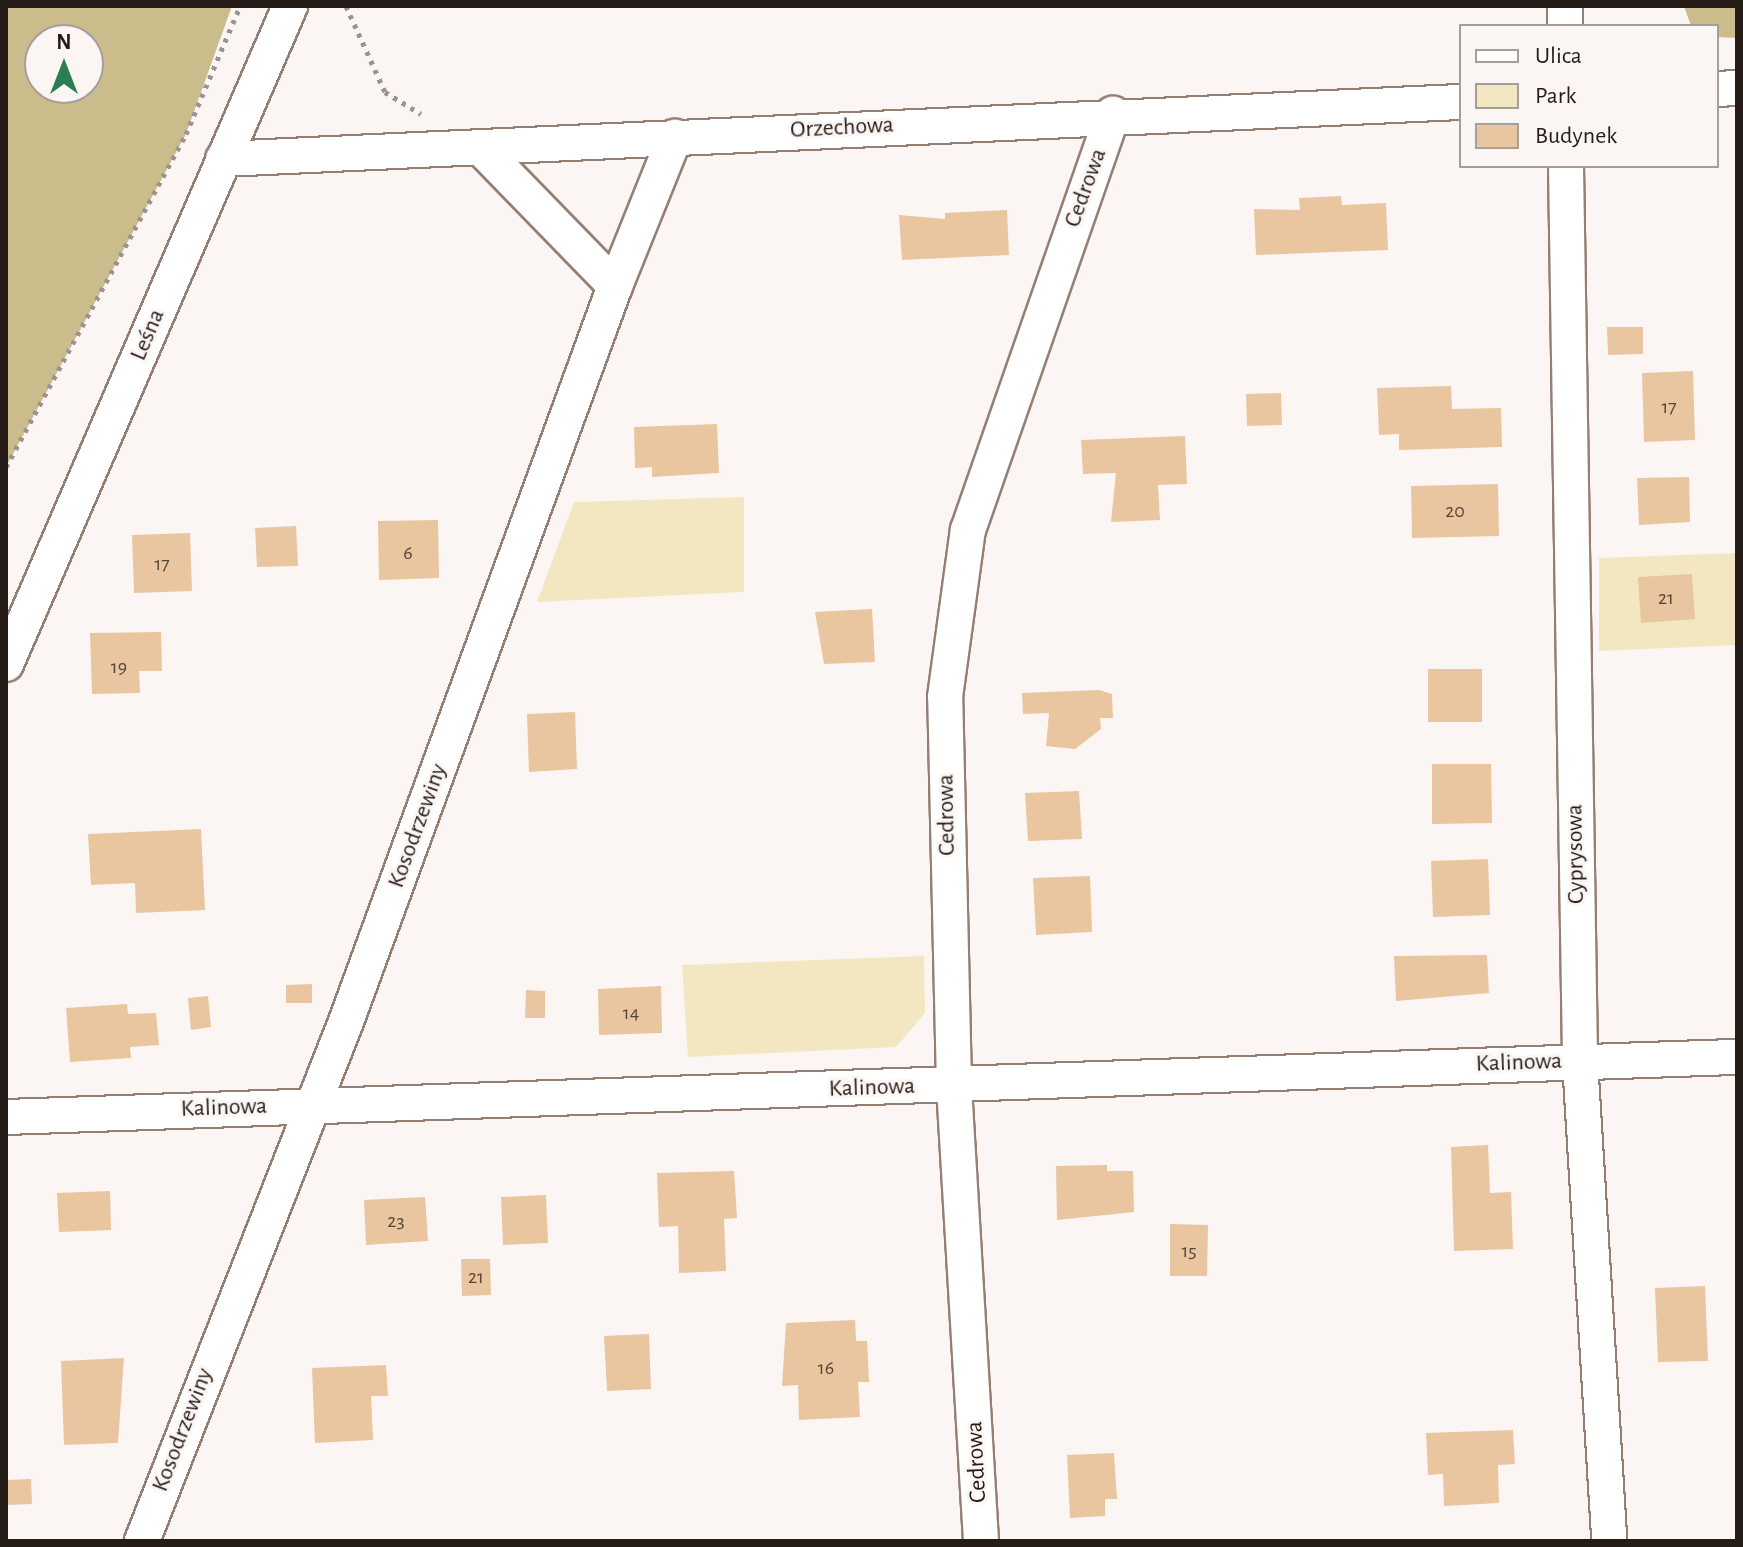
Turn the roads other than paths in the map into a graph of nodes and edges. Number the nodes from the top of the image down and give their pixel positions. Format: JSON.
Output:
{"nodes":[{"id":1,"x":290,"y":6,"type":"edge"},
{"id":2,"x":1459,"y":102,"type":"edge"},
{"id":3,"x":1113,"y":114,"type":"junction"},
{"id":4,"x":675,"y":137,"type":"junction"},
{"id":5,"x":481,"y":148,"type":"junction"},
{"id":6,"x":223,"y":159,"type":"junction"},
{"id":7,"x":1566,"y":168,"type":"edge"},
{"id":8,"x":615,"y":286,"type":"junction"},
{"id":9,"x":6,"y":664,"type":"edge"},
{"id":10,"x":1737,"y":1057,"type":"edge"},
{"id":11,"x":1580,"y":1061,"type":"junction"},
{"id":12,"x":954,"y":1085,"type":"junction"},
{"id":13,"x":309,"y":1105,"type":"junction"},
{"id":14,"x":6,"y":1117,"type":"edge"},
{"id":15,"x":142,"y":1541,"type":"edge"},
{"id":16,"x":981,"y":1541,"type":"edge"},
{"id":17,"x":1609,"y":1541,"type":"edge"}],
"edges":[{"from":1,"to":6,"type":"street","name":"Leśna"},
{"from":2,"to":3,"type":"street","name":"Orzechowa"},
{"from":3,"to":4,"type":"street","name":"Orzechowa"},
{"from":3,"to":12,"type":"street","name":"Cedrowa"},
{"from":4,"to":5,"type":"street","name":"Orzechowa"},
{"from":4,"to":8,"type":"street","name":"Kosodrzewiny"},
{"from":5,"to":6,"type":"street","name":"Orzechowa"},
{"from":5,"to":8,"type":"street"},
{"from":6,"to":9,"type":"street","name":"Leśna"},
{"from":7,"to":11,"type":"street","name":"Cyprysowa"},
{"from":8,"to":13,"type":"street","name":"Kosodrzewiny"},
{"from":10,"to":11,"type":"street","name":"Kalinowa"},
{"from":11,"to":12,"type":"street","name":"Kalinowa"},
{"from":11,"to":17,"type":"street","name":"Cyprysowa"},
{"from":12,"to":13,"type":"street","name":"Kalinowa"},
{"from":12,"to":16,"type":"street","name":"Cedrowa"},
{"from":13,"to":14,"type":"street","name":"Kalinowa"},
{"from":13,"to":15,"type":"street","name":"Kosodrzewiny"}]}
